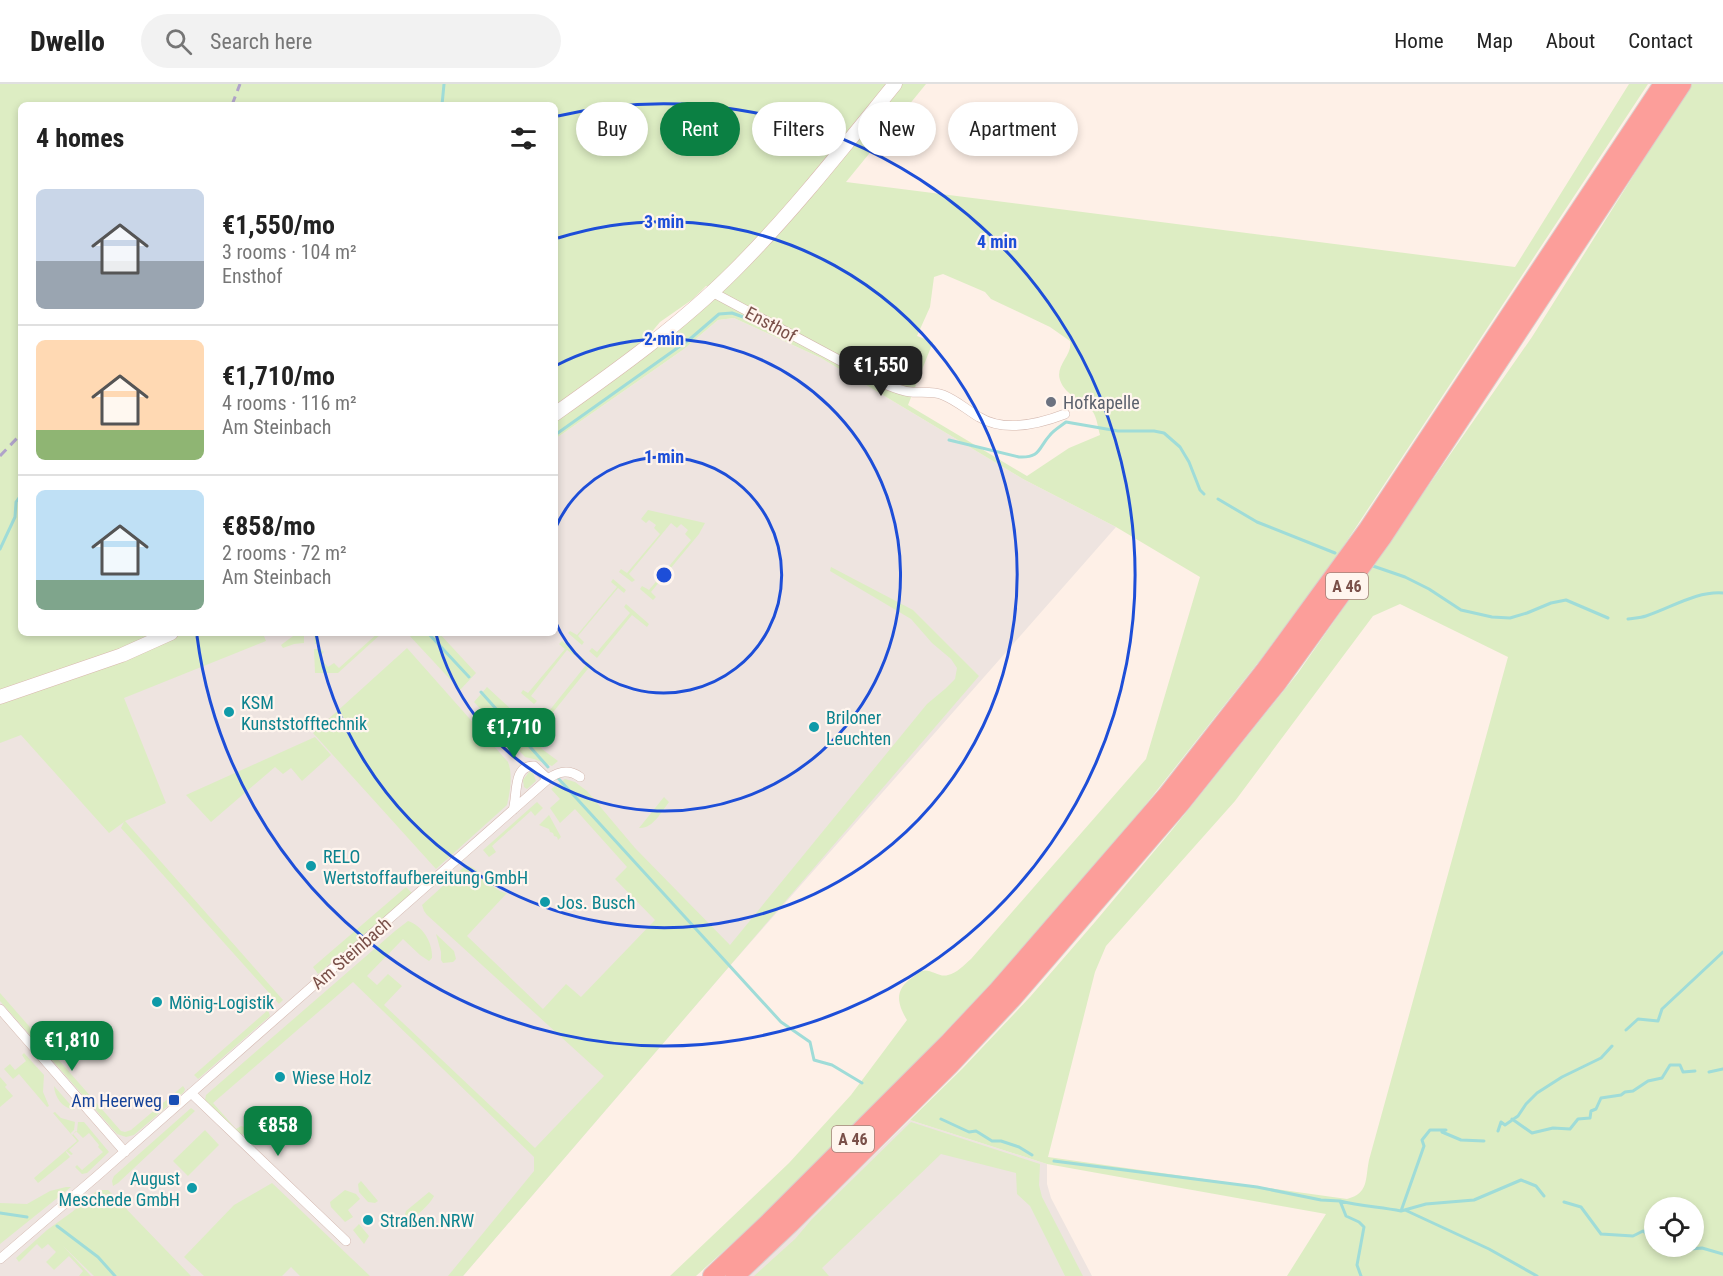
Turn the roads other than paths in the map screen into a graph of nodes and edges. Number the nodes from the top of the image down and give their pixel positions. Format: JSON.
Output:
{"nodes":[{"id":1,"x":895,"y":84,"type":"edge"},
{"id":2,"x":1663,"y":84,"type":"edge"},
{"id":3,"x":1682,"y":84,"type":"edge"},
{"id":4,"x":712,"y":292,"type":"junction"},
{"id":5,"x":558,"y":412,"type":"edge"},
{"id":6,"x":1065,"y":414,"type":"dead end"},
{"id":7,"x":164,"y":636,"type":"edge"},
{"id":8,"x":0,"y":697,"type":"edge"},
{"id":9,"x":580,"y":777,"type":"dead end"},
{"id":10,"x":548,"y":779,"type":"junction"},
{"id":11,"x":512,"y":812,"type":"junction"},
{"id":12,"x":0,"y":1009,"type":"edge"},
{"id":13,"x":950,"y":1053,"type":"junction"},
{"id":14,"x":191,"y":1094,"type":"junction"},
{"id":15,"x":125,"y":1152,"type":"junction"},
{"id":16,"x":346,"y":1241,"type":"dead end"},
{"id":17,"x":0,"y":1259,"type":"edge"},
{"id":18,"x":712,"y":1276,"type":"edge"},
{"id":19,"x":735,"y":1276,"type":"edge"}],
"edges":[{"from":1,"to":4,"type":"main road"},
{"from":2,"to":13,"type":"highway","number":"A 46"},
{"from":3,"to":13,"type":"highway","number":"A 46"},
{"from":4,"to":5,"type":"main road"},
{"from":4,"to":6,"type":"street","name":"Ensthof"},
{"from":7,"to":8,"type":"main road"},
{"from":9,"to":10,"type":"street"},
{"from":10,"to":11,"type":"street","name":"Am Steinbach"},
{"from":10,"to":11,"type":"street"},
{"from":11,"to":14,"type":"street","name":"Am Steinbach"},
{"from":12,"to":15,"type":"street"},
{"from":13,"to":18,"type":"highway","number":"A 46"},
{"from":13,"to":19,"type":"highway","number":"A 46"},
{"from":14,"to":15,"type":"street","name":"Am Steinbach"},
{"from":14,"to":16,"type":"street"},
{"from":15,"to":17,"type":"street","name":"Am Steinbach"}]}
